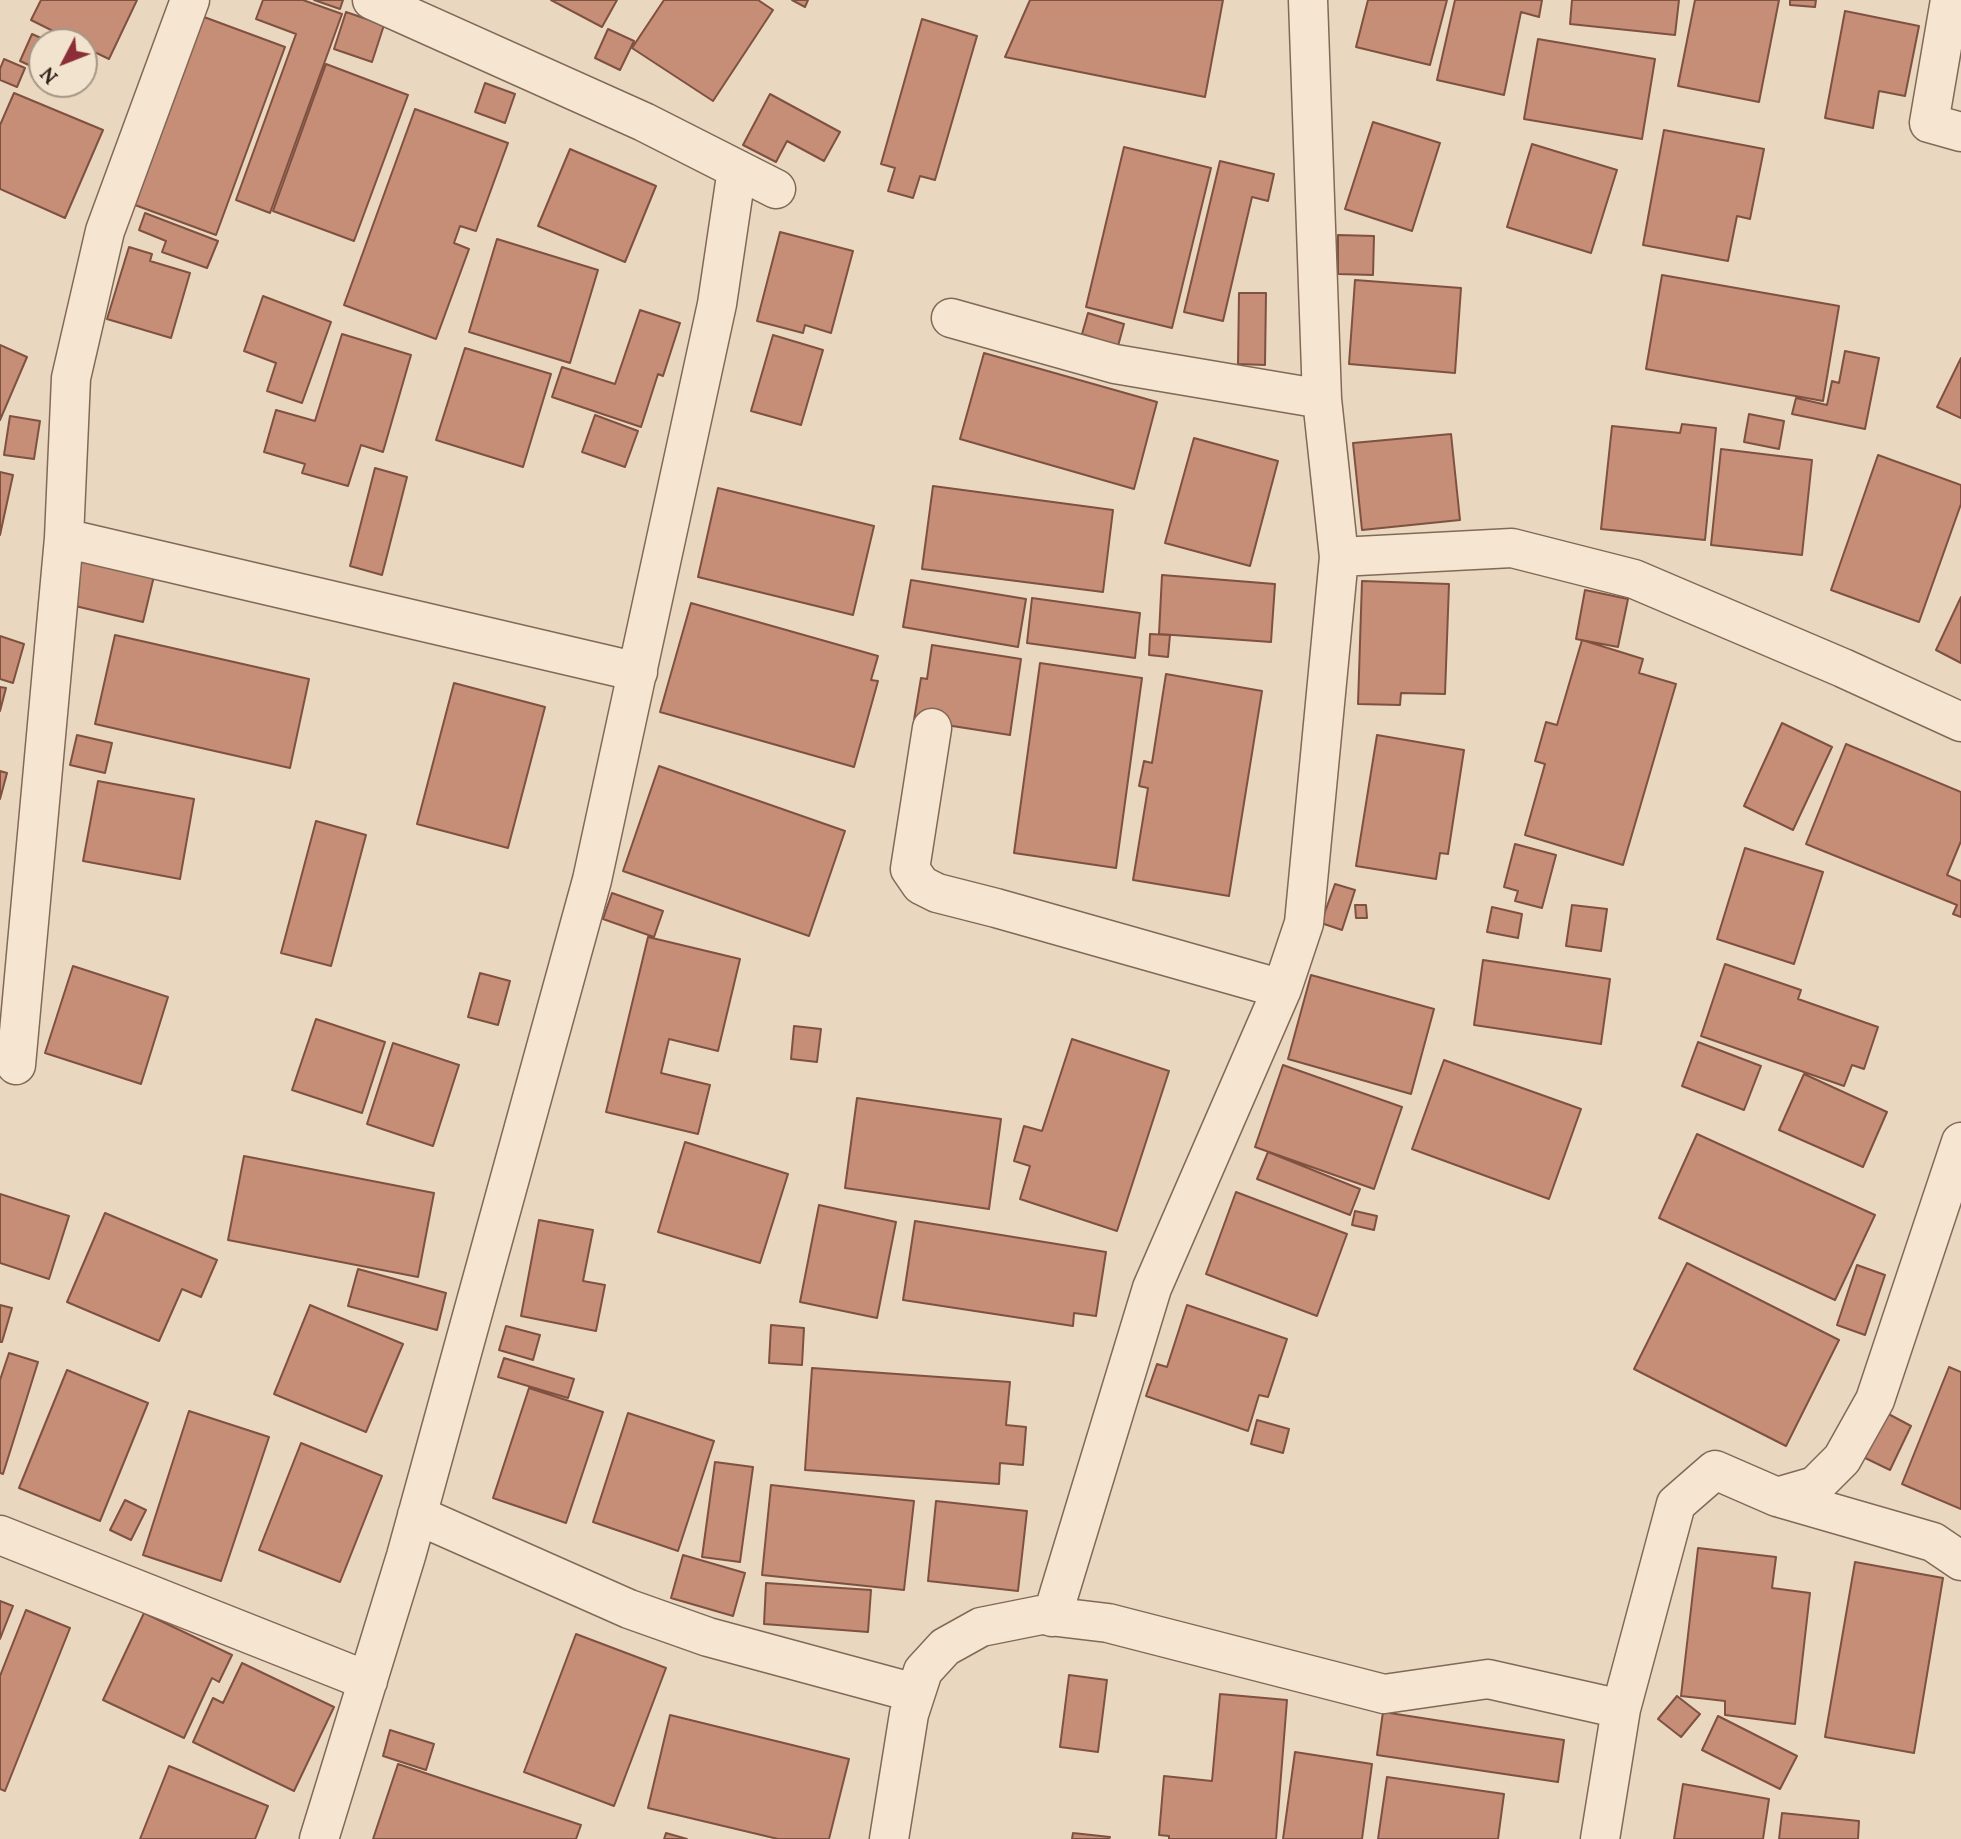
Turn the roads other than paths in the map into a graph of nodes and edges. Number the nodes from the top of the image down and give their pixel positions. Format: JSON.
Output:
{"nodes":[{"id":1,"x":190,"y":0,"type":"edge"},
{"id":2,"x":372,"y":0,"type":"edge"},
{"id":3,"x":1308,"y":0,"type":"edge"},
{"id":4,"x":1950,"y":0,"type":"edge"},
{"id":5,"x":1961,"y":132,"type":"edge"},
{"id":6,"x":737,"y":169,"type":"junction"},
{"id":7,"x":776,"y":189,"type":"dead end"},
{"id":8,"x":951,"y":318,"type":"dead end"},
{"id":9,"x":1322,"y":399,"type":"junction"},
{"id":10,"x":64,"y":538,"type":"junction"},
{"id":11,"x":1339,"y":557,"type":"junction"},
{"id":12,"x":638,"y":672,"type":"junction"},
{"id":13,"x":1961,"y":722,"type":"edge"},
{"id":14,"x":932,"y":728,"type":"dead end"},
{"id":15,"x":1282,"y":989,"type":"junction"},
{"id":16,"x":16,"y":1065,"type":"dead end"},
{"id":17,"x":1961,"y":1142,"type":"edge"},
{"id":18,"x":1777,"y":1497,"type":"junction"},
{"id":19,"x":417,"y":1515,"type":"junction"},
{"id":20,"x":0,"y":1535,"type":"edge"},
{"id":21,"x":1961,"y":1561,"type":"edge"},
{"id":22,"x":1052,"y":1616,"type":"junction"},
{"id":23,"x":368,"y":1681,"type":"junction"},
{"id":24,"x":915,"y":1693,"type":"junction"},
{"id":25,"x":1621,"y":1709,"type":"junction"},
{"id":26,"x":319,"y":1839,"type":"edge"},
{"id":27,"x":889,"y":1839,"type":"edge"},
{"id":28,"x":1600,"y":1839,"type":"edge"}],
"edges":[{"from":1,"to":10,"type":"street"},
{"from":2,"to":6,"type":"street"},
{"from":3,"to":9,"type":"street"},
{"from":4,"to":5,"type":"street"},
{"from":6,"to":7,"type":"street"},
{"from":6,"to":12,"type":"street"},
{"from":8,"to":9,"type":"street"},
{"from":9,"to":11,"type":"street"},
{"from":10,"to":12,"type":"street"},
{"from":10,"to":16,"type":"street"},
{"from":11,"to":13,"type":"street"},
{"from":11,"to":15,"type":"street"},
{"from":12,"to":19,"type":"street"},
{"from":14,"to":15,"type":"street"},
{"from":15,"to":22,"type":"street"},
{"from":17,"to":18,"type":"street"},
{"from":18,"to":21,"type":"street"},
{"from":18,"to":25,"type":"street"},
{"from":19,"to":23,"type":"street"},
{"from":19,"to":24,"type":"street"},
{"from":20,"to":23,"type":"street"},
{"from":22,"to":24,"type":"street"},
{"from":22,"to":25,"type":"street"},
{"from":23,"to":26,"type":"street"},
{"from":24,"to":27,"type":"street"},
{"from":25,"to":28,"type":"street"}]}
